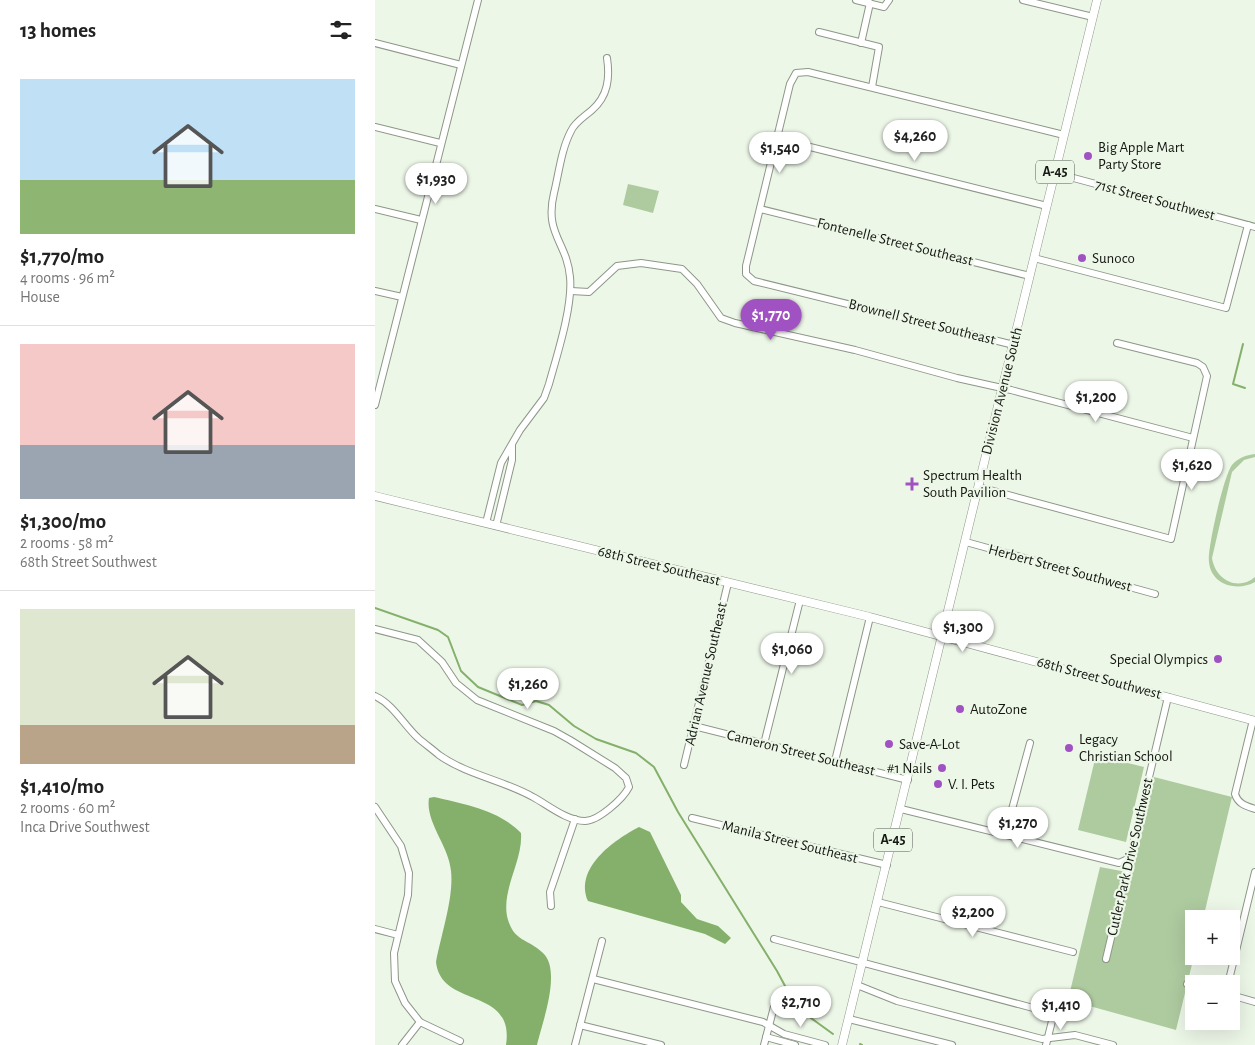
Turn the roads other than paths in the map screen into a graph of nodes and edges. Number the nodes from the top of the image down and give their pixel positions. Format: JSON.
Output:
{"nodes":[{"id":1,"x":477,"y":0,"type":"edge"},
{"id":2,"x":857,"y":0,"type":"edge"},
{"id":3,"x":889,"y":0,"type":"edge"},
{"id":4,"x":1023,"y":0,"type":"edge"},
{"id":5,"x":1097,"y":0,"type":"edge"},
{"id":6,"x":870,"y":3,"type":"junction"},
{"id":7,"x":1093,"y":17,"type":"junction"},
{"id":8,"x":819,"y":32,"type":"dead end"},
{"id":9,"x":375,"y":43,"type":"edge"},
{"id":10,"x":861,"y":43,"type":"junction"},
{"id":11,"x":607,"y":58,"type":"dead end"},
{"id":12,"x":461,"y":65,"type":"junction"},
{"id":13,"x":872,"y":87,"type":"junction"},
{"id":14,"x":375,"y":127,"type":"edge"},
{"id":15,"x":1064,"y":135,"type":"junction"},
{"id":16,"x":778,"y":139,"type":"junction"},
{"id":17,"x":441,"y":143,"type":"junction"},
{"id":18,"x":1055,"y":173,"type":"junction"},
{"id":19,"x":1047,"y":206,"type":"junction"},
{"id":20,"x":375,"y":209,"type":"edge"},
{"id":21,"x":760,"y":209,"type":"junction"},
{"id":22,"x":421,"y":220,"type":"junction"},
{"id":23,"x":1247,"y":225,"type":"junction"},
{"id":24,"x":1255,"y":227,"type":"edge"},
{"id":25,"x":1035,"y":258,"type":"junction"},
{"id":26,"x":1030,"y":276,"type":"junction"},
{"id":27,"x":375,"y":291,"type":"edge"},
{"id":28,"x":571,"y":291,"type":"junction"},
{"id":29,"x":402,"y":297,"type":"junction"},
{"id":30,"x":1117,"y":343,"type":"dead end"},
{"id":31,"x":1014,"y":345,"type":"junction"},
{"id":32,"x":1003,"y":389,"type":"junction"},
{"id":33,"x":375,"y":406,"type":"edge"},
{"id":34,"x":1193,"y":438,"type":"junction"},
{"id":35,"x":512,"y":446,"type":"junction"},
{"id":36,"x":979,"y":487,"type":"junction"},
{"id":37,"x":375,"y":496,"type":"edge"},
{"id":38,"x":486,"y":523,"type":"junction"},
{"id":39,"x":496,"y":526,"type":"junction"},
{"id":40,"x":966,"y":542,"type":"junction"},
{"id":41,"x":728,"y":583,"type":"junction"},
{"id":42,"x":1155,"y":594,"type":"dead end"},
{"id":43,"x":799,"y":600,"type":"junction"},
{"id":44,"x":870,"y":617,"type":"junction"},
{"id":45,"x":375,"y":629,"type":"edge"},
{"id":46,"x":944,"y":636,"type":"junction"},
{"id":47,"x":375,"y":696,"type":"edge"},
{"id":48,"x":1168,"y":697,"type":"junction"},
{"id":49,"x":1254,"y":720,"type":"edge"},
{"id":50,"x":693,"y":726,"type":"junction"},
{"id":51,"x":1030,"y":743,"type":"dead end"},
{"id":52,"x":764,"y":744,"type":"junction"},
{"id":53,"x":835,"y":761,"type":"junction"},
{"id":54,"x":685,"y":765,"type":"dead end"},
{"id":55,"x":908,"y":780,"type":"junction"},
{"id":56,"x":375,"y":807,"type":"edge"},
{"id":57,"x":901,"y":809,"type":"junction"},
{"id":58,"x":1255,"y":809,"type":"edge"},
{"id":59,"x":692,"y":818,"type":"dead end"},
{"id":60,"x":575,"y":819,"type":"junction"},
{"id":61,"x":1005,"y":835,"type":"junction"},
{"id":62,"x":1130,"y":858,"type":"junction"},
{"id":63,"x":887,"y":865,"type":"junction"},
{"id":64,"x":1255,"y":872,"type":"edge"},
{"id":65,"x":878,"y":902,"type":"junction"},
{"id":66,"x":551,"y":906,"type":"dead end"},
{"id":67,"x":375,"y":929,"type":"edge"},
{"id":68,"x":398,"y":935,"type":"junction"},
{"id":69,"x":774,"y":939,"type":"dead end"},
{"id":70,"x":602,"y":941,"type":"dead end"},
{"id":71,"x":1073,"y":952,"type":"dead end"},
{"id":72,"x":1107,"y":959,"type":"dead end"},
{"id":73,"x":863,"y":962,"type":"junction"},
{"id":74,"x":1230,"y":975,"type":"edge"},
{"id":75,"x":593,"y":978,"type":"junction"},
{"id":76,"x":857,"y":985,"type":"junction"},
{"id":77,"x":1240,"y":998,"type":"edge"},
{"id":78,"x":1255,"y":1002,"type":"edge"},
{"id":79,"x":775,"y":1003,"type":"dead end"},
{"id":80,"x":849,"y":1019,"type":"junction"},
{"id":81,"x":420,"y":1022,"type":"junction"},
{"id":82,"x":581,"y":1025,"type":"junction"},
{"id":83,"x":770,"y":1026,"type":"junction"},
{"id":84,"x":767,"y":1038,"type":"junction"},
{"id":85,"x":460,"y":1041,"type":"dead end"},
{"id":86,"x":1047,"y":1042,"type":"edge"},
{"id":87,"x":402,"y":1045,"type":"edge"},
{"id":88,"x":575,"y":1045,"type":"edge"},
{"id":89,"x":661,"y":1045,"type":"edge"},
{"id":90,"x":764,"y":1045,"type":"edge"},
{"id":91,"x":795,"y":1045,"type":"edge"},
{"id":92,"x":825,"y":1045,"type":"edge"},
{"id":93,"x":843,"y":1045,"type":"edge"},
{"id":94,"x":952,"y":1045,"type":"edge"},
{"id":95,"x":1113,"y":1045,"type":"edge"}],
"edges":[{"from":1,"to":12,"type":"street"},
{"from":2,"to":6,"type":"street"},
{"from":3,"to":6,"type":"street"},
{"from":4,"to":7,"type":"street"},
{"from":5,"to":7,"type":"main road","name":"Division Avenue South","number":"A-45"},
{"from":6,"to":10,"type":"street"},
{"from":7,"to":15,"type":"main road","name":"Division Avenue South","number":"A-45"},
{"from":8,"to":10,"type":"street"},
{"from":9,"to":12,"type":"street"},
{"from":10,"to":13,"type":"street"},
{"from":11,"to":28,"type":"street"},
{"from":12,"to":17,"type":"street"},
{"from":13,"to":15,"type":"street"},
{"from":13,"to":16,"type":"street"},
{"from":14,"to":17,"type":"street"},
{"from":15,"to":18,"type":"main road","name":"Division Avenue South","number":"A-45"},
{"from":16,"to":19,"type":"street"},
{"from":16,"to":21,"type":"street"},
{"from":17,"to":22,"type":"street"},
{"from":18,"to":19,"type":"main road","name":"Division Avenue South","number":"A-45"},
{"from":18,"to":23,"type":"street","name":"71st Street Southwest"},
{"from":19,"to":25,"type":"main road","name":"Division Avenue South","number":"A-45"},
{"from":20,"to":22,"type":"street"},
{"from":21,"to":26,"type":"street","name":"Fontenelle Street Southeast"},
{"from":21,"to":31,"type":"street","name":"Brownell Street Southeast"},
{"from":22,"to":29,"type":"street"},
{"from":23,"to":24,"type":"street","name":"71st Street Southwest"},
{"from":23,"to":25,"type":"street"},
{"from":25,"to":26,"type":"main road","name":"Division Avenue South","number":"A-45"},
{"from":26,"to":31,"type":"main road","name":"Division Avenue South","number":"A-45"},
{"from":27,"to":29,"type":"street"},
{"from":28,"to":32,"type":"street"},
{"from":28,"to":35,"type":"street"},
{"from":29,"to":33,"type":"street"},
{"from":30,"to":34,"type":"street"},
{"from":31,"to":32,"type":"main road","name":"Division Avenue South","number":"A-45"},
{"from":32,"to":34,"type":"street"},
{"from":32,"to":36,"type":"main road","name":"Division Avenue South","number":"A-45"},
{"from":34,"to":36,"type":"street"},
{"from":35,"to":38,"type":"street"},
{"from":35,"to":39,"type":"street"},
{"from":36,"to":40,"type":"main road","name":"Division Avenue South","number":"A-45"},
{"from":37,"to":38,"type":"main road","name":"68th Street Southeast"},
{"from":38,"to":39,"type":"main road","name":"68th Street Southeast"},
{"from":39,"to":41,"type":"main road","name":"68th Street Southeast"},
{"from":40,"to":42,"type":"street","name":"Herbert Street Southwest"},
{"from":40,"to":46,"type":"main road","name":"Division Avenue South","number":"A-45"},
{"from":41,"to":43,"type":"main road","name":"68th Street Southeast"},
{"from":41,"to":50,"type":"street","name":"Adrian Avenue Southeast"},
{"from":43,"to":44,"type":"main road","name":"68th Street Southeast"},
{"from":43,"to":52,"type":"street"},
{"from":44,"to":46,"type":"main road","name":"68th Street Southeast"},
{"from":44,"to":53,"type":"street"},
{"from":45,"to":60,"type":"street"},
{"from":46,"to":48,"type":"main road","name":"68th Street Southwest"},
{"from":46,"to":55,"type":"main road","name":"Division Avenue South","number":"A-45"},
{"from":47,"to":60,"type":"street"},
{"from":48,"to":49,"type":"main road","name":"68th Street Southwest"},
{"from":48,"to":62,"type":"street","name":"Cutler Park Drive Southwest"},
{"from":49,"to":58,"type":"street"},
{"from":50,"to":52,"type":"street","name":"Cameron Street Southeast"},
{"from":50,"to":54,"type":"street","name":"Adrian Avenue Southeast"},
{"from":51,"to":61,"type":"street"},
{"from":52,"to":53,"type":"street","name":"Cameron Street Southeast"},
{"from":53,"to":55,"type":"street","name":"Cameron Street Southeast"},
{"from":55,"to":57,"type":"main road","name":"Division Avenue South","number":"A-45"},
{"from":56,"to":68,"type":"street"},
{"from":57,"to":61,"type":"street"},
{"from":57,"to":63,"type":"main road","name":"Division Avenue South","number":"A-45"},
{"from":59,"to":63,"type":"street","name":"Manila Street Southeast"},
{"from":60,"to":66,"type":"street"},
{"from":61,"to":62,"type":"street"},
{"from":62,"to":72,"type":"street","name":"Cutler Park Drive Southwest"},
{"from":63,"to":65,"type":"main road","name":"Division Avenue South","number":"A-45"},
{"from":64,"to":74,"type":"street"},
{"from":65,"to":71,"type":"street"},
{"from":65,"to":73,"type":"main road","name":"Division Avenue South","number":"A-45"},
{"from":67,"to":68,"type":"street"},
{"from":68,"to":81,"type":"street"},
{"from":69,"to":73,"type":"street"},
{"from":70,"to":75,"type":"street"},
{"from":73,"to":76,"type":"main road","name":"Division Avenue South","number":"A-45"},
{"from":73,"to":86,"type":"street"},
{"from":75,"to":82,"type":"street"},
{"from":75,"to":83,"type":"street"},
{"from":76,"to":80,"type":"main road","name":"Division Avenue South","number":"A-45"},
{"from":76,"to":86,"type":"street"},
{"from":77,"to":78,"type":"street"},
{"from":79,"to":83,"type":"street"},
{"from":80,"to":93,"type":"main road","name":"Division Avenue South","number":"A-45"},
{"from":80,"to":94,"type":"street"},
{"from":81,"to":85,"type":"street"},
{"from":81,"to":87,"type":"street"},
{"from":82,"to":88,"type":"street"},
{"from":82,"to":89,"type":"street"},
{"from":83,"to":84,"type":"street"},
{"from":83,"to":92,"type":"street"},
{"from":84,"to":90,"type":"street"},
{"from":84,"to":91,"type":"street"},
{"from":86,"to":95,"type":"street"}]}
